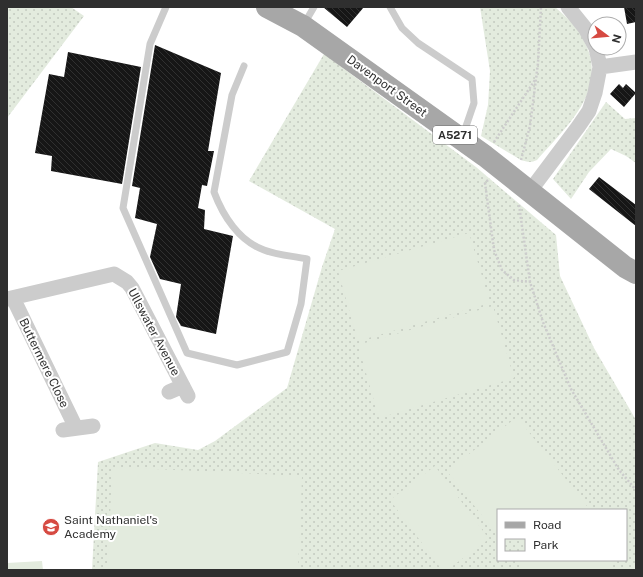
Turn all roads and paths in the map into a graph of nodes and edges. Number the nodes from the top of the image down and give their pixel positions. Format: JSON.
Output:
{"nodes":[{"id":1,"x":166,"y":7,"type":"edge"},
{"id":2,"x":267,"y":7,"type":"edge"},
{"id":3,"x":314,"y":7,"type":"edge"},
{"id":4,"x":390,"y":7,"type":"edge"},
{"id":5,"x":541,"y":7,"type":"edge"},
{"id":6,"x":568,"y":7,"type":"edge"},
{"id":7,"x":303,"y":26,"type":"junction"},
{"id":8,"x":587,"y":31,"type":"edge"},
{"id":9,"x":598,"y":56,"type":"edge"},
{"id":10,"x":636,"y":62,"type":"edge"},
{"id":11,"x":244,"y":66,"type":"dead end"},
{"id":12,"x":600,"y":67,"type":"junction"},
{"id":13,"x":535,"y":79,"type":"junction"},
{"id":14,"x":462,"y":140,"type":"junction"},
{"id":15,"x":521,"y":160,"type":"dead end"},
{"id":16,"x":491,"y":161,"type":"junction"},
{"id":17,"x":524,"y":197,"type":"junction"},
{"id":18,"x":636,"y":273,"type":"edge"},
{"id":19,"x":530,"y":282,"type":"junction"},
{"id":20,"x":10,"y":299,"type":"edge"},
{"id":21,"x":169,"y":392,"type":"dead end"},
{"id":22,"x":93,"y":426,"type":"dead end"},
{"id":23,"x":636,"y":490,"type":"edge"}],
"edges":[{"from":1,"to":11,"type":"lane"},
{"from":2,"to":7,"type":"main road","name":"Davenport Street","number":"A5271"},
{"from":3,"to":7,"type":"lane"},
{"from":4,"to":14,"type":"lane"},
{"from":5,"to":13,"type":"path"},
{"from":6,"to":8,"type":"street"},
{"from":7,"to":14,"type":"main road","name":"Davenport Street","number":"A5271"},
{"from":9,"to":12,"type":"street"},
{"from":10,"to":12,"type":"street"},
{"from":12,"to":17,"type":"street"},
{"from":13,"to":15,"type":"path"},
{"from":13,"to":16,"type":"path"},
{"from":14,"to":16,"type":"main road","name":"Davenport Street","number":"A5271"},
{"from":16,"to":17,"type":"main road","name":"Davenport Street","number":"A5271"},
{"from":16,"to":19,"type":"path"},
{"from":17,"to":18,"type":"main road","name":"Davenport Street","number":"A5271"},
{"from":17,"to":19,"type":"path"},
{"from":19,"to":23,"type":"path"},
{"from":20,"to":21,"type":"street","name":"Ullswater Avenue"},
{"from":20,"to":22,"type":"street","name":"Buttermere Close"}]}
